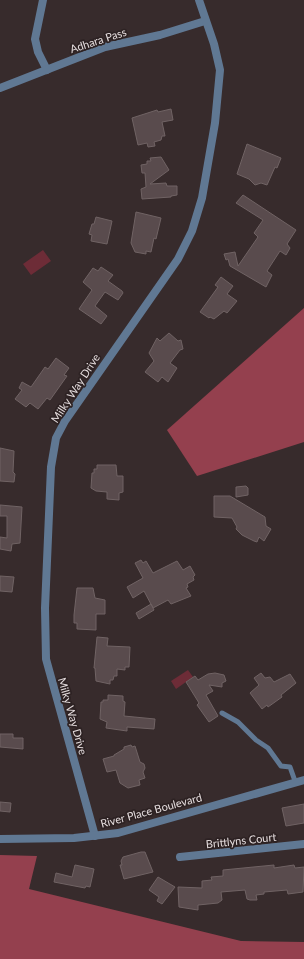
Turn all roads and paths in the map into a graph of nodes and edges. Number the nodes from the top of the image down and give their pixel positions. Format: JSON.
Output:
{"nodes":[{"id":1,"x":43,"y":0,"type":"edge"},
{"id":2,"x":199,"y":0,"type":"edge"},
{"id":3,"x":205,"y":21,"type":"junction"},
{"id":4,"x":47,"y":70,"type":"junction"},
{"id":5,"x":0,"y":88,"type":"edge"},
{"id":6,"x":222,"y":713,"type":"dead end"},
{"id":7,"x":304,"y":780,"type":"edge"},
{"id":8,"x":295,"y":781,"type":"junction"},
{"id":9,"x":96,"y":836,"type":"junction"},
{"id":10,"x":0,"y":839,"type":"edge"},
{"id":11,"x":304,"y":844,"type":"edge"},
{"id":12,"x":180,"y":857,"type":"dead end"}],
"edges":[{"from":1,"to":4,"type":"street"},
{"from":2,"to":3,"type":"street","name":"Milky Way Drive"},
{"from":3,"to":4,"type":"street","name":"Adhara Pass"},
{"from":3,"to":9,"type":"street","name":"Milky Way Drive"},
{"from":4,"to":5,"type":"street","name":"Adhara Pass"},
{"from":6,"to":8,"type":"lane"},
{"from":7,"to":8,"type":"street","name":"River Place Boulevard"},
{"from":8,"to":9,"type":"street","name":"River Place Boulevard"},
{"from":9,"to":10,"type":"street","name":"River Place Boulevard"},
{"from":11,"to":12,"type":"street","name":"Brittlyns Court"}]}
